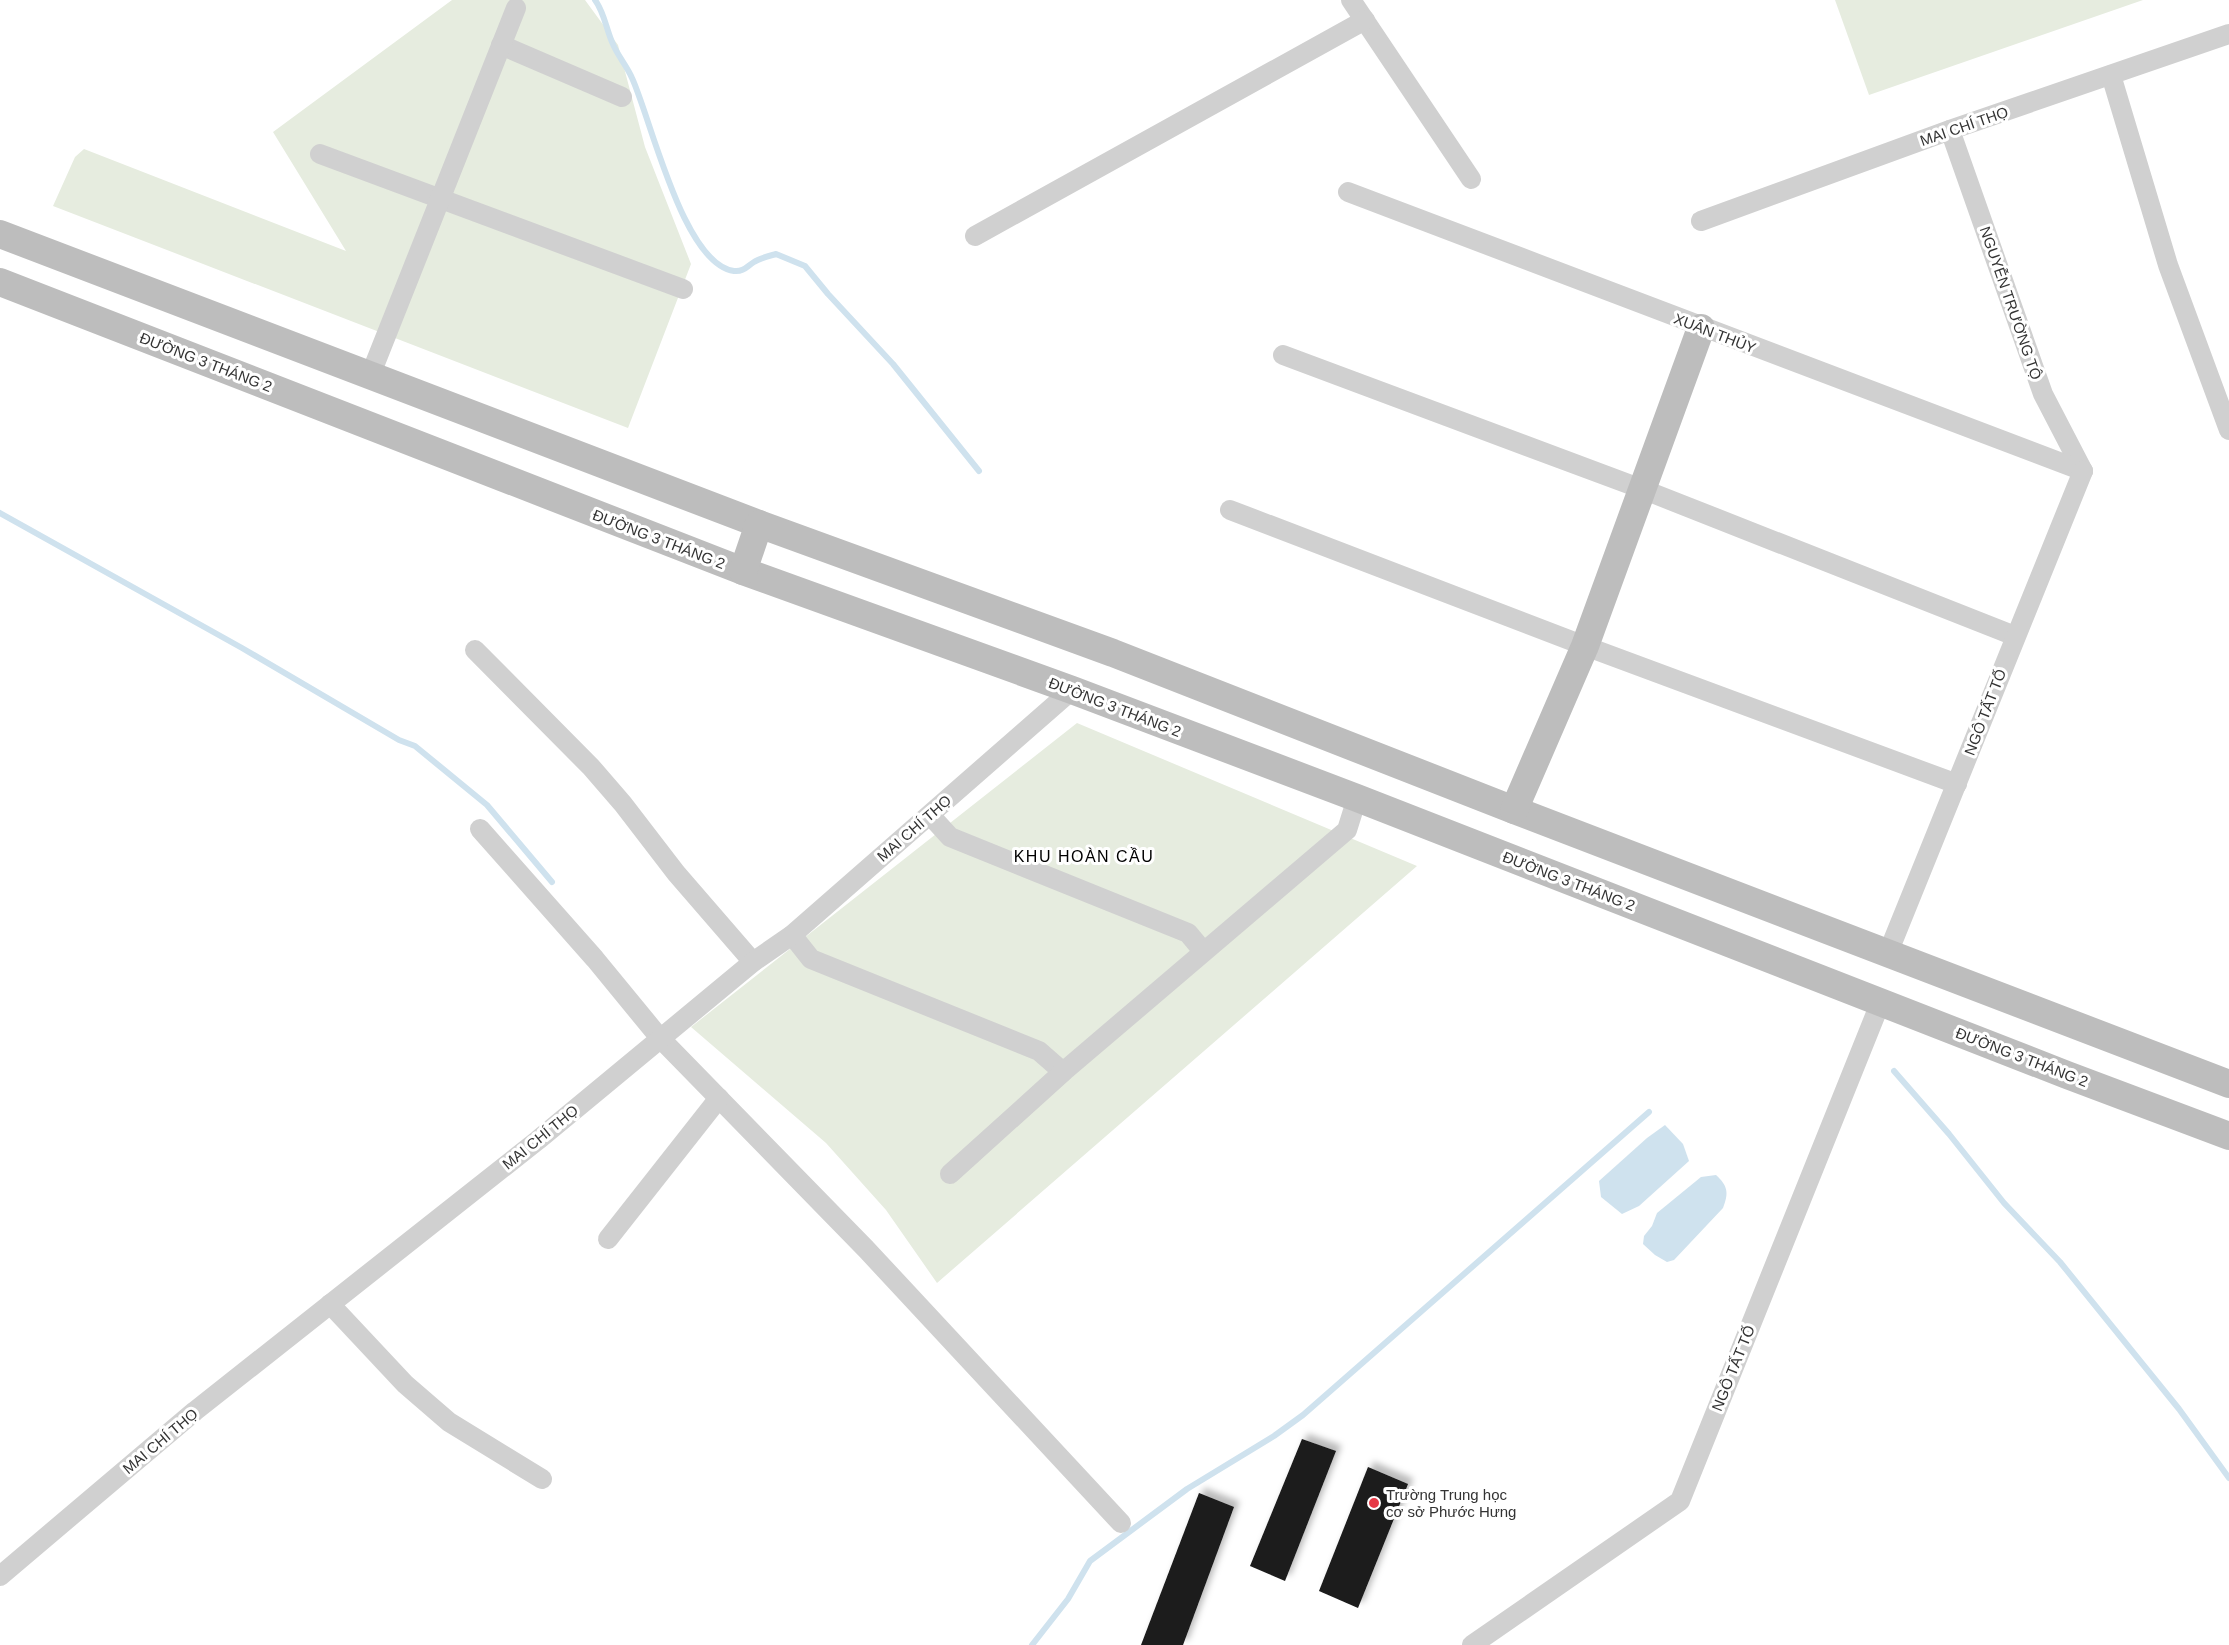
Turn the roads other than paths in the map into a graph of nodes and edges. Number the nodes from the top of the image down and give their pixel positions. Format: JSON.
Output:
{"nodes":[{"id":1,"x":1351,"y":0,"type":"edge"},
{"id":2,"x":516,"y":8,"type":"dead end"},
{"id":3,"x":1365,"y":20,"type":"junction"},
{"id":4,"x":2229,"y":34,"type":"edge"},
{"id":5,"x":501,"y":45,"type":"junction"},
{"id":6,"x":2111,"y":75,"type":"junction"},
{"id":7,"x":622,"y":97,"type":"dead end"},
{"id":8,"x":1950,"y":130,"type":"junction"},
{"id":9,"x":320,"y":154,"type":"dead end"},
{"id":10,"x":1472,"y":179,"type":"dead end"},
{"id":11,"x":1348,"y":192,"type":"dead end"},
{"id":12,"x":441,"y":199,"type":"junction"},
{"id":13,"x":1701,"y":221,"type":"dead end"},
{"id":14,"x":0,"y":234,"type":"edge"},
{"id":15,"x":975,"y":236,"type":"dead end"},
{"id":16,"x":0,"y":282,"type":"edge"},
{"id":17,"x":683,"y":289,"type":"dead end"},
{"id":18,"x":1701,"y":328,"type":"junction"},
{"id":19,"x":1283,"y":355,"type":"dead end"},
{"id":20,"x":370,"y":376,"type":"junction"},
{"id":21,"x":2229,"y":430,"type":"edge"},
{"id":22,"x":2083,"y":471,"type":"junction"},
{"id":23,"x":1642,"y":489,"type":"junction"},
{"id":24,"x":1230,"y":510,"type":"dead end"},
{"id":25,"x":759,"y":524,"type":"junction"},
{"id":26,"x":743,"y":571,"type":"junction"},
{"id":27,"x":2015,"y":636,"type":"junction"},
{"id":28,"x":1585,"y":646,"type":"junction"},
{"id":29,"x":475,"y":650,"type":"dead end"},
{"id":30,"x":1072,"y":690,"type":"junction"},
{"id":31,"x":1957,"y":784,"type":"junction"},
{"id":32,"x":1357,"y":798,"type":"junction"},
{"id":33,"x":1514,"y":810,"type":"junction"},
{"id":34,"x":930,"y":815,"type":"junction"},
{"id":35,"x":480,"y":829,"type":"dead end"},
{"id":36,"x":792,"y":935,"type":"junction"},
{"id":37,"x":1203,"y":951,"type":"junction"},
{"id":38,"x":1888,"y":953,"type":"junction"},
{"id":39,"x":753,"y":962,"type":"junction"},
{"id":40,"x":1881,"y":1001,"type":"junction"},
{"id":41,"x":660,"y":1037,"type":"junction"},
{"id":42,"x":1063,"y":1072,"type":"junction"},
{"id":43,"x":2229,"y":1084,"type":"edge"},
{"id":44,"x":719,"y":1098,"type":"junction"},
{"id":45,"x":2229,"y":1136,"type":"edge"},
{"id":46,"x":950,"y":1174,"type":"dead end"},
{"id":47,"x":608,"y":1239,"type":"dead end"},
{"id":48,"x":330,"y":1304,"type":"junction"},
{"id":49,"x":542,"y":1479,"type":"dead end"},
{"id":50,"x":1121,"y":1523,"type":"dead end"},
{"id":51,"x":0,"y":1576,"type":"edge"},
{"id":52,"x":1472,"y":1645,"type":"edge"}],
"edges":[{"from":1,"to":3,"type":"street"},
{"from":2,"to":5,"type":"street"},
{"from":3,"to":10,"type":"street"},
{"from":3,"to":15,"type":"street"},
{"from":4,"to":6,"type":"street","name":"MAI CHÍ THỌ"},
{"from":5,"to":7,"type":"street"},
{"from":5,"to":12,"type":"street"},
{"from":6,"to":8,"type":"street","name":"MAI CHÍ THỌ"},
{"from":6,"to":21,"type":"street"},
{"from":8,"to":13,"type":"street","name":"MAI CHÍ THỌ"},
{"from":8,"to":22,"type":"street","name":"NGUYỄN TRƯỜNG TỘ"},
{"from":9,"to":12,"type":"street"},
{"from":11,"to":18,"type":"street","name":"XUÂN THỦY"},
{"from":12,"to":17,"type":"street"},
{"from":12,"to":20,"type":"street"},
{"from":14,"to":20,"type":"main road"},
{"from":16,"to":26,"type":"main road","name":"ĐƯỜNG 3 THÁNG 2"},
{"from":18,"to":22,"type":"street","name":"XUÂN THỦY"},
{"from":18,"to":23,"type":"main road"},
{"from":19,"to":23,"type":"street"},
{"from":20,"to":25,"type":"main road"},
{"from":22,"to":27,"type":"street","name":"NGÔ TẤT TỐ"},
{"from":23,"to":27,"type":"street"},
{"from":23,"to":28,"type":"main road"},
{"from":24,"to":28,"type":"street"},
{"from":25,"to":26,"type":"main road"},
{"from":25,"to":33,"type":"main road"},
{"from":26,"to":30,"type":"main road","name":"ĐƯỜNG 3 THÁNG 2"},
{"from":27,"to":31,"type":"street","name":"NGÔ TẤT TỐ"},
{"from":28,"to":31,"type":"street"},
{"from":28,"to":33,"type":"main road"},
{"from":29,"to":39,"type":"street"},
{"from":30,"to":32,"type":"main road","name":"ĐƯỜNG 3 THÁNG 2"},
{"from":30,"to":34,"type":"street","name":"MAI CHÍ THỌ"},
{"from":31,"to":38,"type":"street","name":"NGÔ TẤT TỐ"},
{"from":32,"to":37,"type":"street"},
{"from":32,"to":40,"type":"main road","name":"ĐƯỜNG 3 THÁNG 2"},
{"from":33,"to":38,"type":"main road"},
{"from":34,"to":36,"type":"street","name":"MAI CHÍ THỌ"},
{"from":34,"to":37,"type":"street"},
{"from":35,"to":41,"type":"street"},
{"from":36,"to":39,"type":"street","name":"MAI CHÍ THỌ"},
{"from":36,"to":42,"type":"street"},
{"from":37,"to":42,"type":"street"},
{"from":38,"to":43,"type":"main road"},
{"from":39,"to":41,"type":"street","name":"MAI CHÍ THỌ"},
{"from":40,"to":45,"type":"main road","name":"ĐƯỜNG 3 THÁNG 2"},
{"from":40,"to":52,"type":"street","name":"NGÔ TẤT TỐ"},
{"from":41,"to":44,"type":"street"},
{"from":41,"to":48,"type":"street","name":"MAI CHÍ THỌ"},
{"from":42,"to":46,"type":"street"},
{"from":44,"to":47,"type":"street"},
{"from":44,"to":50,"type":"street"},
{"from":48,"to":49,"type":"street"},
{"from":48,"to":51,"type":"street","name":"MAI CHÍ THỌ"}]}
